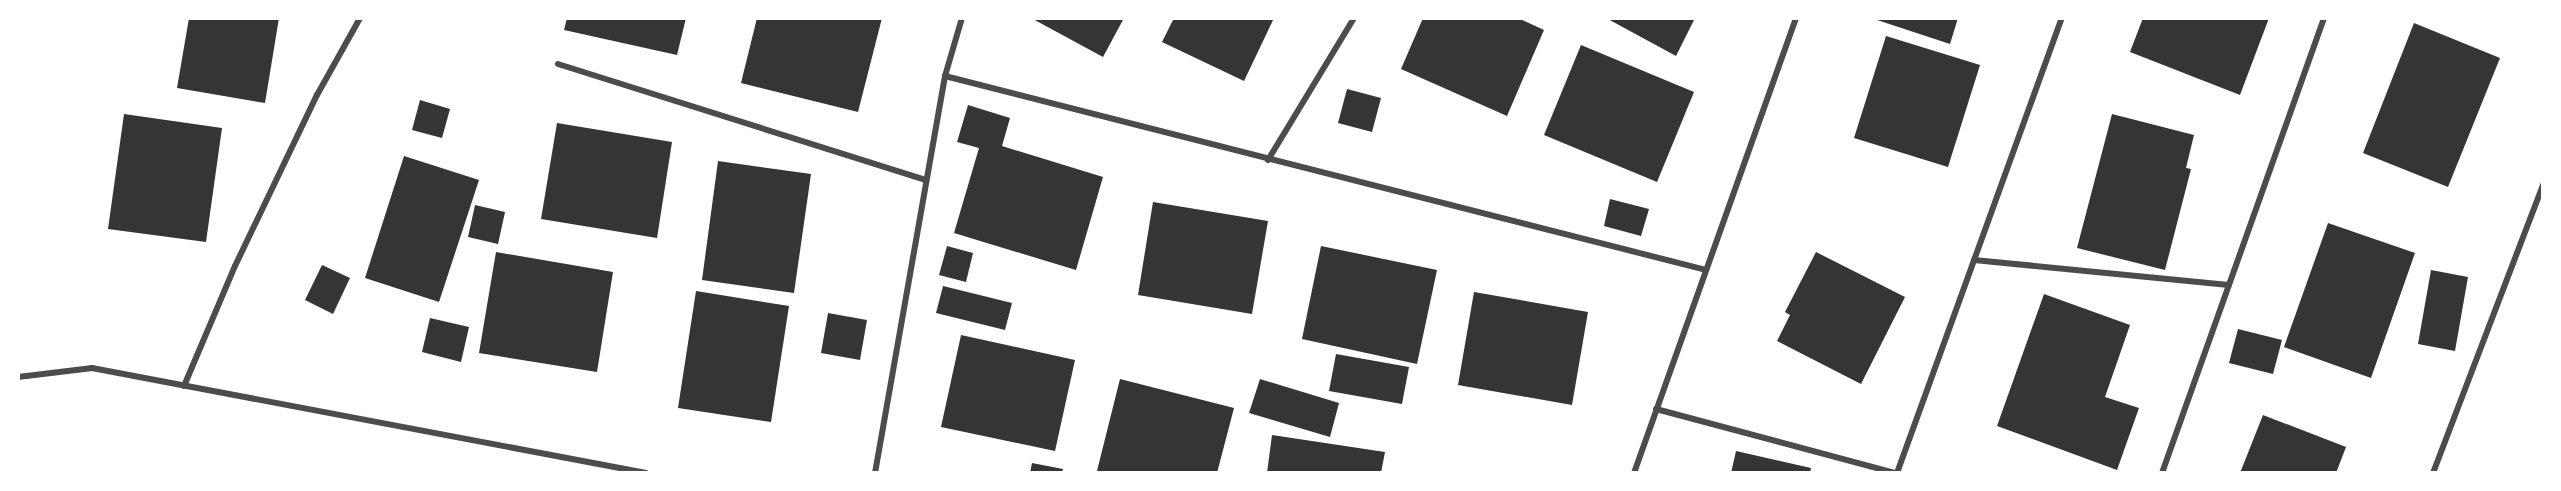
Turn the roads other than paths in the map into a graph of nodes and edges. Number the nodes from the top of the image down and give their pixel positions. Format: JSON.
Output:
{"nodes":[{"id":1,"x":360,"y":18,"type":"edge"},
{"id":2,"x":962,"y":18,"type":"edge"},
{"id":3,"x":1354,"y":18,"type":"edge"},
{"id":4,"x":1796,"y":18,"type":"edge"},
{"id":5,"x":2062,"y":18,"type":"edge"},
{"id":6,"x":2324,"y":18,"type":"edge"},
{"id":7,"x":558,"y":64,"type":"dead end"},
{"id":8,"x":945,"y":76,"type":"junction"},
{"id":9,"x":1268,"y":160,"type":"junction"},
{"id":10,"x":926,"y":180,"type":"junction"},
{"id":11,"x":2543,"y":185,"type":"edge"},
{"id":12,"x":1974,"y":261,"type":"junction"},
{"id":13,"x":1706,"y":270,"type":"junction"},
{"id":14,"x":2229,"y":285,"type":"junction"},
{"id":15,"x":18,"y":377,"type":"edge"},
{"id":16,"x":184,"y":386,"type":"junction"},
{"id":17,"x":1656,"y":409,"type":"junction"},
{"id":18,"x":646,"y":473,"type":"edge"},
{"id":19,"x":875,"y":473,"type":"edge"},
{"id":20,"x":1634,"y":473,"type":"edge"},
{"id":21,"x":1896,"y":473,"type":"edge"},
{"id":22,"x":2162,"y":473,"type":"edge"},
{"id":23,"x":2433,"y":473,"type":"edge"}],
"edges":[{"from":1,"to":16,"type":"street"},
{"from":2,"to":8,"type":"street"},
{"from":3,"to":9,"type":"street"},
{"from":4,"to":13,"type":"street"},
{"from":5,"to":12,"type":"street"},
{"from":6,"to":14,"type":"street"},
{"from":7,"to":10,"type":"street"},
{"from":8,"to":9,"type":"street"},
{"from":8,"to":10,"type":"street"},
{"from":9,"to":13,"type":"street"},
{"from":10,"to":19,"type":"street"},
{"from":11,"to":23,"type":"street"},
{"from":12,"to":14,"type":"street"},
{"from":12,"to":21,"type":"street"},
{"from":13,"to":17,"type":"street"},
{"from":14,"to":22,"type":"street"},
{"from":15,"to":16,"type":"street"},
{"from":16,"to":18,"type":"street"},
{"from":17,"to":20,"type":"street"},
{"from":17,"to":21,"type":"street"}]}
